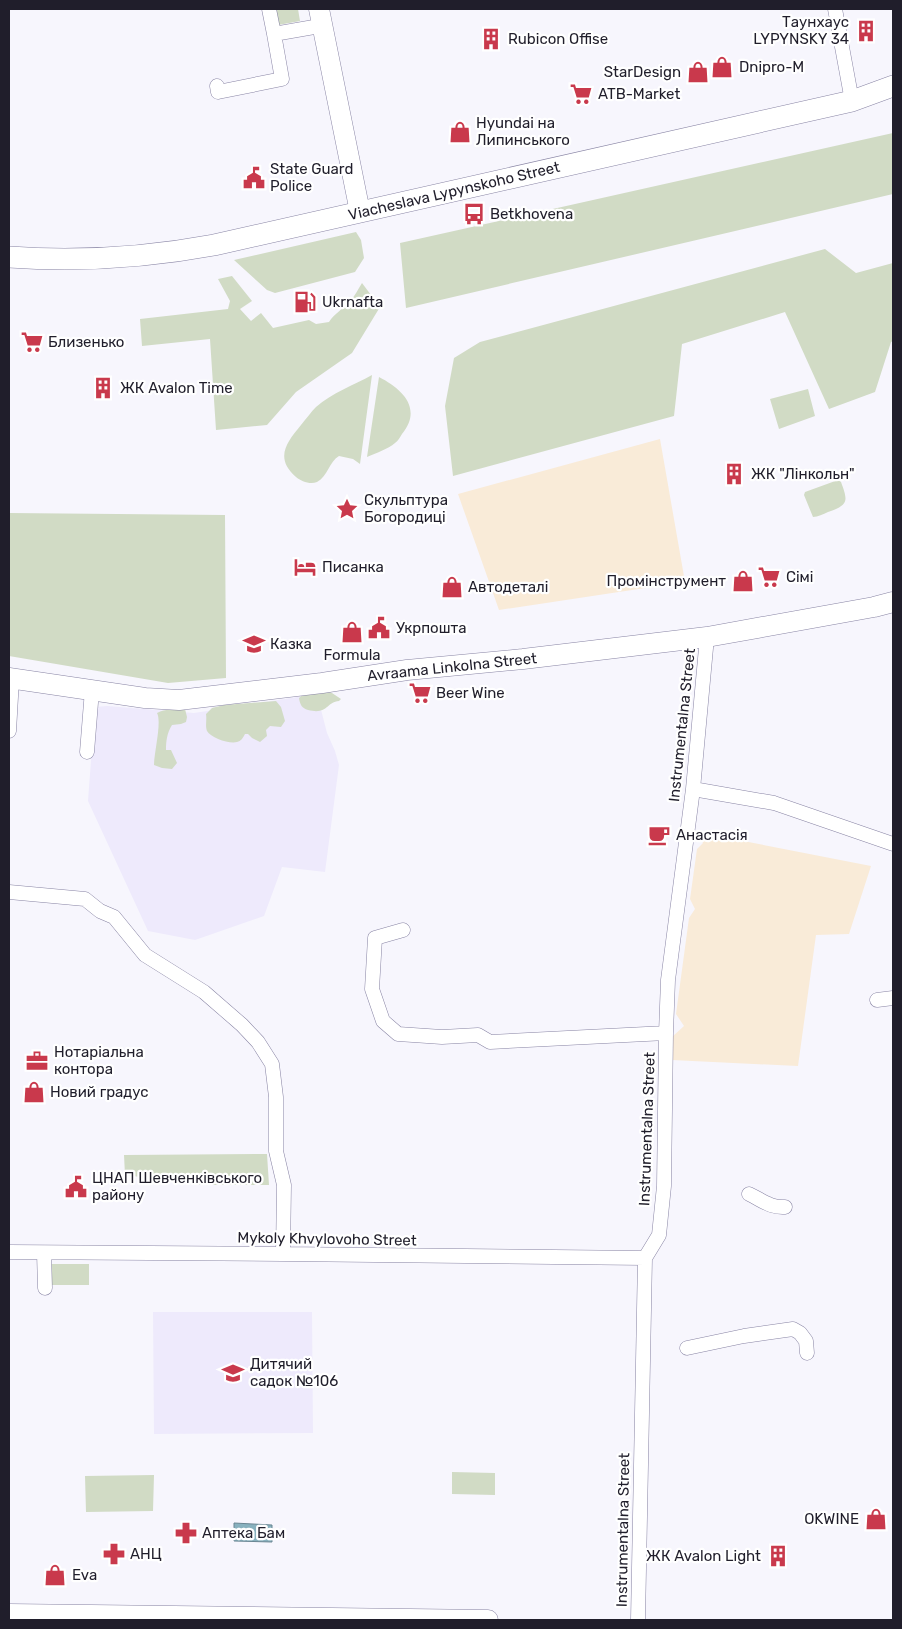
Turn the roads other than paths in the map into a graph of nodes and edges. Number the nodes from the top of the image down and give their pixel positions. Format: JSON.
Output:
{"nodes":[{"id":1,"x":269,"y":9,"type":"edge"},
{"id":2,"x":835,"y":9,"type":"edge"},
{"id":3,"x":316,"y":18,"type":"edge"},
{"id":4,"x":274,"y":34,"type":"junction"},
{"id":5,"x":282,"y":79,"type":"junction"},
{"id":6,"x":217,"y":86,"type":"dead end"},
{"id":7,"x":893,"y":86,"type":"edge"},
{"id":8,"x":265,"y":89,"type":"dead end"},
{"id":9,"x":852,"y":100,"type":"junction"},
{"id":10,"x":360,"y":212,"type":"junction"},
{"id":11,"x":9,"y":257,"type":"edge"},
{"id":12,"x":893,"y":602,"type":"edge"},
{"id":13,"x":707,"y":637,"type":"junction"},
{"id":14,"x":10,"y":679,"type":"edge"},
{"id":15,"x":92,"y":690,"type":"junction"},
{"id":16,"x":9,"y":731,"type":"edge"},
{"id":17,"x":87,"y":752,"type":"dead end"},
{"id":18,"x":693,"y":790,"type":"junction"},
{"id":19,"x":893,"y":844,"type":"edge"},
{"id":20,"x":9,"y":892,"type":"edge"},
{"id":21,"x":403,"y":930,"type":"dead end"},
{"id":22,"x":893,"y":998,"type":"edge"},
{"id":23,"x":877,"y":1000,"type":"dead end"},
{"id":24,"x":666,"y":1033,"type":"junction"},
{"id":25,"x":749,"y":1194,"type":"dead end"},
{"id":26,"x":785,"y":1207,"type":"dead end"},
{"id":27,"x":9,"y":1252,"type":"edge"},
{"id":28,"x":44,"y":1253,"type":"junction"},
{"id":29,"x":282,"y":1254,"type":"junction"},
{"id":30,"x":645,"y":1258,"type":"junction"},
{"id":31,"x":45,"y":1288,"type":"dead end"},
{"id":32,"x":687,"y":1348,"type":"dead end"},
{"id":33,"x":808,"y":1353,"type":"dead end"},
{"id":34,"x":9,"y":1614,"type":"edge"},
{"id":35,"x":488,"y":1620,"type":"edge"},
{"id":36,"x":638,"y":1620,"type":"edge"}],
"edges":[{"from":1,"to":4,"type":"street"},
{"from":2,"to":9,"type":"street"},
{"from":3,"to":4,"type":"street"},
{"from":3,"to":10,"type":"street"},
{"from":4,"to":5,"type":"street"},
{"from":5,"to":6,"type":"street"},
{"from":5,"to":8,"type":"street"},
{"from":7,"to":9,"type":"main road","name":"Viacheslava Lypynskoho Street"},
{"from":9,"to":10,"type":"main road","name":"Viacheslava Lypynskoho Street"},
{"from":10,"to":11,"type":"main road","name":"Viacheslava Lypynskoho Street"},
{"from":12,"to":13,"type":"street","name":"Avraama Linkolna Street"},
{"from":13,"to":15,"type":"street","name":"Avraama Linkolna Street"},
{"from":13,"to":18,"type":"street","name":"Instrumentalna Street"},
{"from":14,"to":15,"type":"street","name":"Avraama Linkolna Street"},
{"from":14,"to":16,"type":"street"},
{"from":15,"to":17,"type":"street"},
{"from":18,"to":19,"type":"street"},
{"from":18,"to":24,"type":"street","name":"Instrumentalna Street"},
{"from":20,"to":29,"type":"street"},
{"from":21,"to":24,"type":"street"},
{"from":22,"to":23,"type":"street"},
{"from":24,"to":30,"type":"street","name":"Instrumentalna Street"},
{"from":25,"to":26,"type":"street"},
{"from":27,"to":28,"type":"street","name":"Mykoly Khvylovoho Street"},
{"from":28,"to":29,"type":"street","name":"Mykoly Khvylovoho Street"},
{"from":28,"to":31,"type":"street"},
{"from":29,"to":30,"type":"street","name":"Mykoly Khvylovoho Street"},
{"from":30,"to":36,"type":"street","name":"Instrumentalna Street"},
{"from":32,"to":33,"type":"street"},
{"from":34,"to":35,"type":"street"}]}
